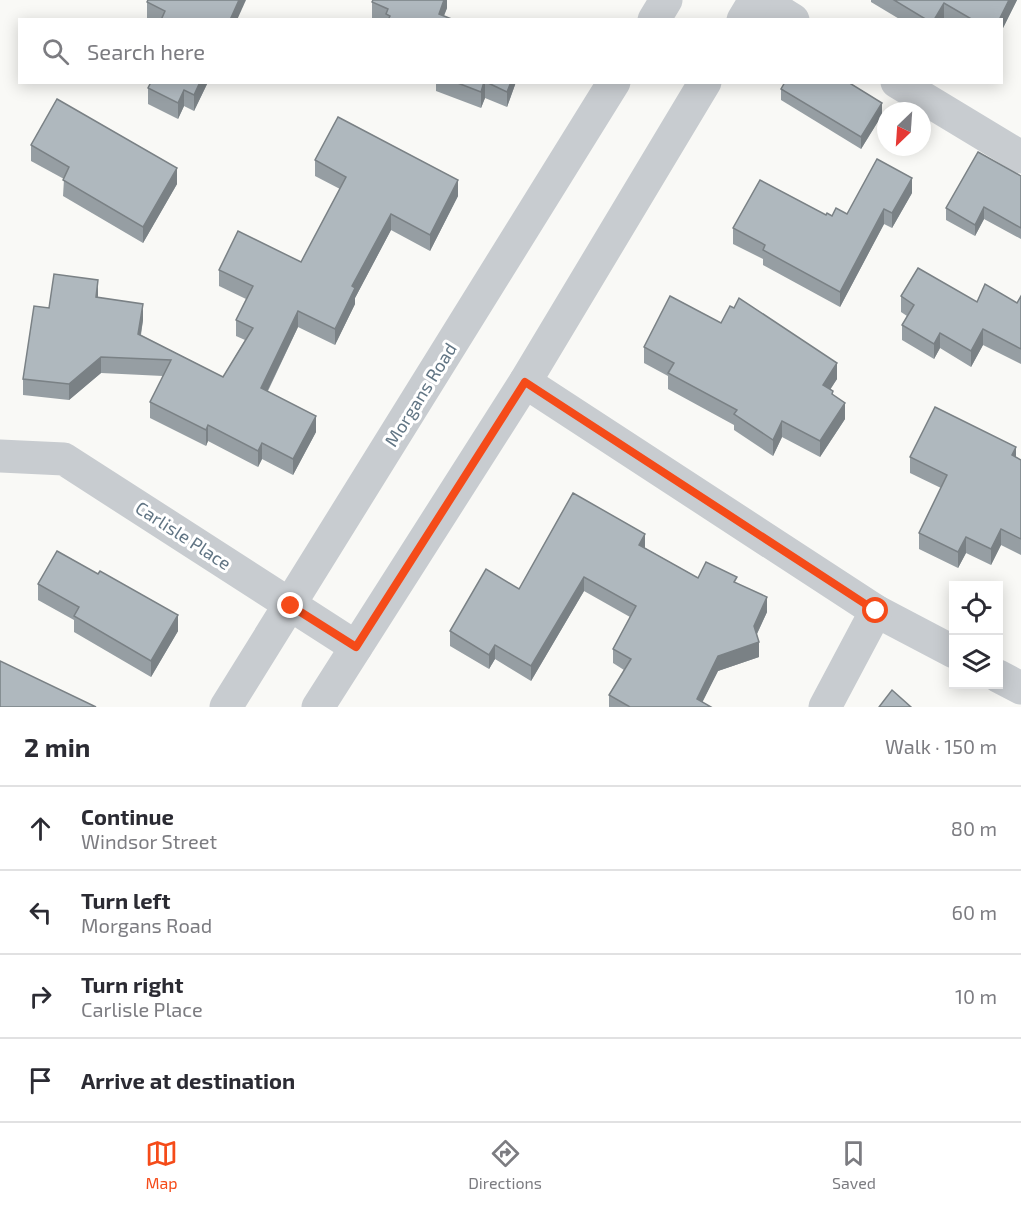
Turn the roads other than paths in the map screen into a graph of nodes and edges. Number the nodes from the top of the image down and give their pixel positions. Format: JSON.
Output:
{"nodes":[{"id":1,"x":666,"y":0,"type":"edge"},
{"id":2,"x":755,"y":0,"type":"edge"},
{"id":3,"x":761,"y":0,"type":"edge"},
{"id":4,"x":655,"y":18,"type":"edge"},
{"id":5,"x":744,"y":18,"type":"edge"},
{"id":6,"x":790,"y":18,"type":"edge"},
{"id":7,"x":613,"y":84,"type":"edge"},
{"id":8,"x":900,"y":84,"type":"edge"},
{"id":9,"x":694,"y":87,"type":"edge"},
{"id":10,"x":1021,"y":157,"type":"edge"},
{"id":11,"x":525,"y":382,"type":"junction"},
{"id":12,"x":0,"y":456,"type":"edge"},
{"id":13,"x":291,"y":606,"type":"junction"},
{"id":14,"x":876,"y":611,"type":"junction"},
{"id":15,"x":356,"y":647,"type":"junction"},
{"id":16,"x":949,"y":649,"type":"edge"},
{"id":17,"x":1003,"y":678,"type":"edge"},
{"id":18,"x":1021,"y":688,"type":"edge"},
{"id":19,"x":226,"y":707,"type":"edge"},
{"id":20,"x":318,"y":707,"type":"edge"},
{"id":21,"x":825,"y":707,"type":"edge"}],
"edges":[{"from":1,"to":4,"type":"street"},
{"from":2,"to":5,"type":"street"},
{"from":3,"to":6,"type":"street"},
{"from":7,"to":13,"type":"street","name":"Morgans Road"},
{"from":8,"to":10,"type":"street"},
{"from":9,"to":11,"type":"street"},
{"from":11,"to":14,"type":"street"},
{"from":11,"to":15,"type":"street"},
{"from":12,"to":13,"type":"street","name":"Carlisle Place"},
{"from":13,"to":15,"type":"street","name":"Carlisle Place"},
{"from":13,"to":19,"type":"street","name":"Morgans Road"},
{"from":14,"to":16,"type":"street"},
{"from":14,"to":21,"type":"street"},
{"from":15,"to":20,"type":"street"},
{"from":17,"to":18,"type":"street"}]}
